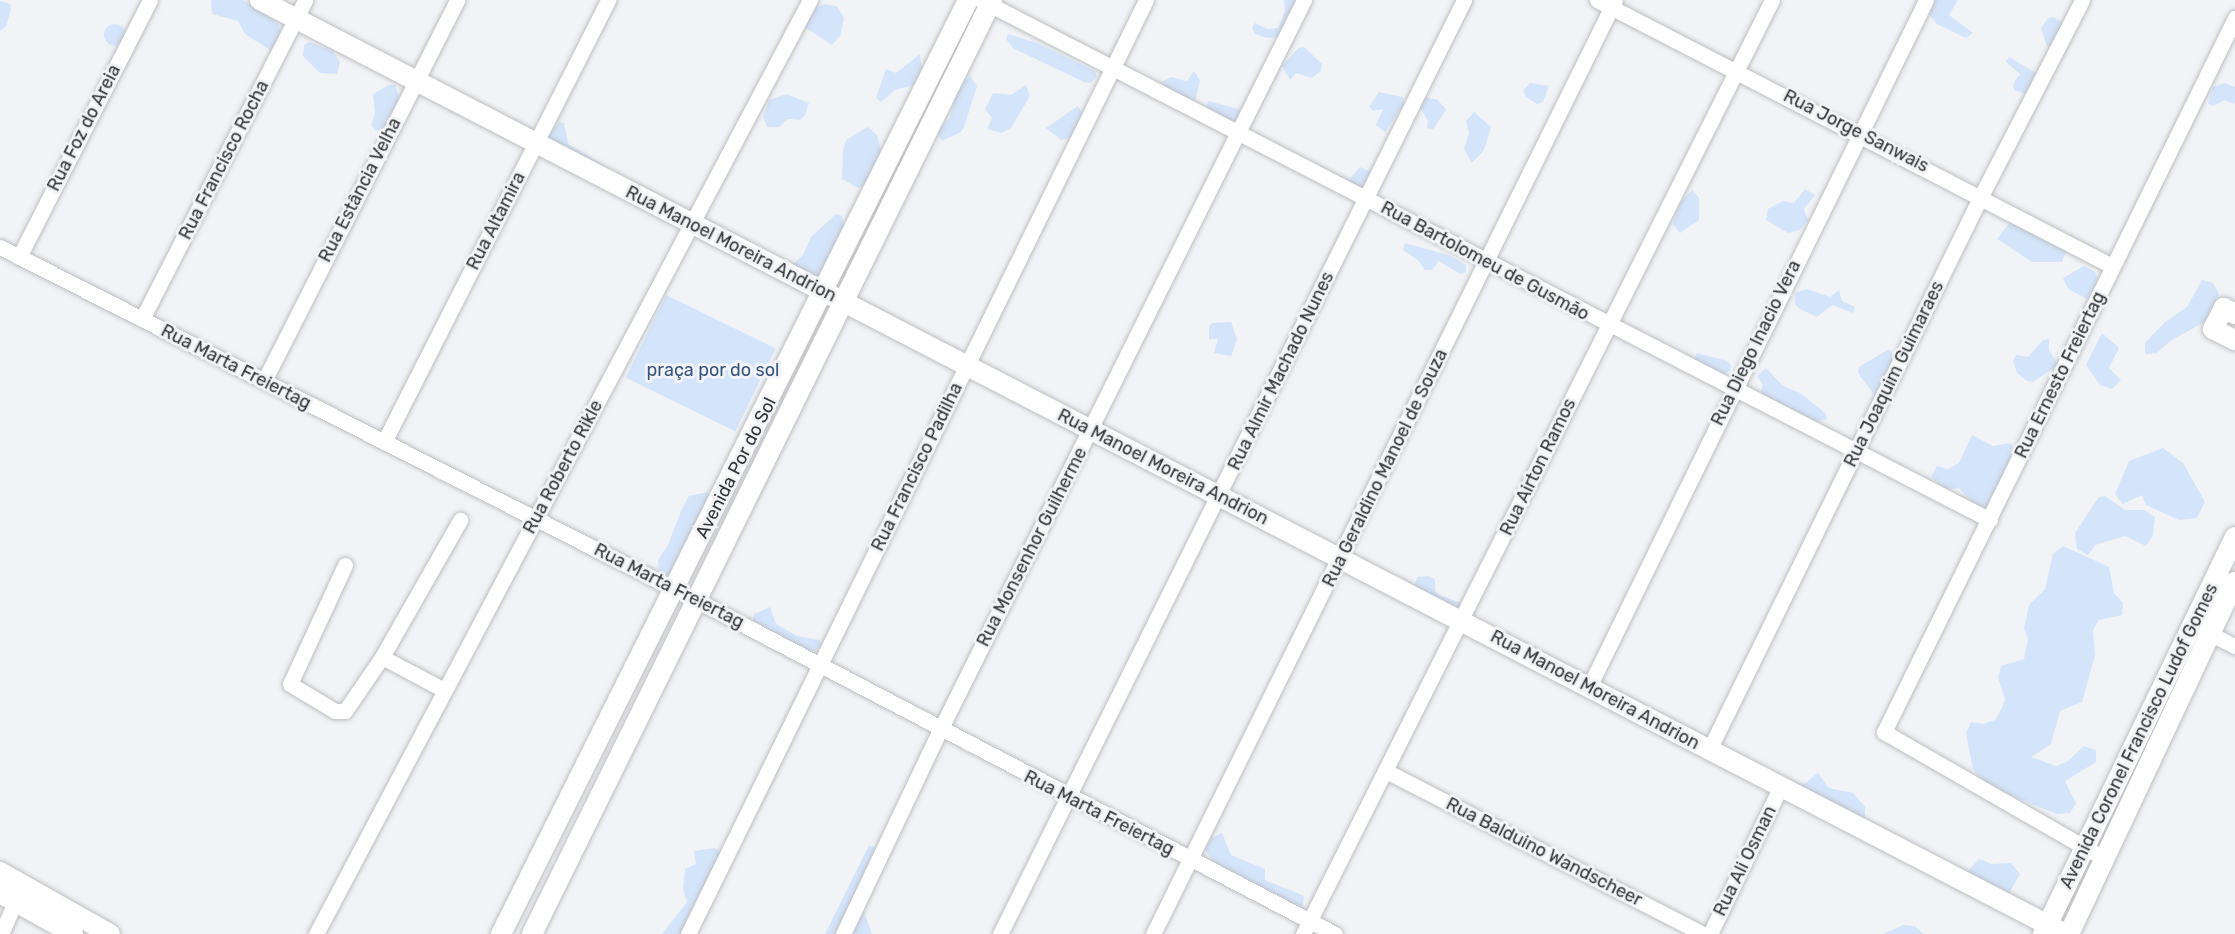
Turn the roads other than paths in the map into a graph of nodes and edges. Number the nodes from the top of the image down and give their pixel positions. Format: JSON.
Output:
{"nodes":[{"id":1,"x":150,"y":0,"type":"edge"},
{"id":2,"x":260,"y":0,"type":"edge"},
{"id":3,"x":305,"y":0,"type":"edge"},
{"id":4,"x":457,"y":0,"type":"edge"},
{"id":5,"x":608,"y":0,"type":"edge"},
{"id":6,"x":810,"y":0,"type":"edge"},
{"id":7,"x":968,"y":0,"type":"edge"},
{"id":8,"x":1146,"y":0,"type":"edge"},
{"id":9,"x":1304,"y":0,"type":"edge"},
{"id":10,"x":1464,"y":0,"type":"edge"},
{"id":11,"x":1597,"y":0,"type":"edge"},
{"id":12,"x":1772,"y":0,"type":"edge"},
{"id":13,"x":1926,"y":0,"type":"edge"},
{"id":14,"x":2082,"y":0,"type":"edge"},
{"id":15,"x":988,"y":1,"type":"edge"},
{"id":16,"x":1613,"y":4,"type":"edge"},
{"id":17,"x":296,"y":18,"type":"junction"},
{"id":18,"x":2235,"y":18,"type":"edge"},
{"id":19,"x":1113,"y":68,"type":"junction"},
{"id":20,"x":1737,"y":70,"type":"junction"},
{"id":21,"x":416,"y":79,"type":"junction"},
{"id":22,"x":1861,"y":133,"type":"junction"},
{"id":23,"x":1238,"y":134,"type":"junction"},
{"id":24,"x":535,"y":141,"type":"junction"},
{"id":25,"x":1981,"y":196,"type":"junction"},
{"id":26,"x":1366,"y":199,"type":"junction"},
{"id":27,"x":693,"y":225,"type":"junction"},
{"id":28,"x":0,"y":247,"type":"edge"},
{"id":29,"x":19,"y":257,"type":"junction"},
{"id":30,"x":1486,"y":261,"type":"junction"},
{"id":31,"x":2112,"y":266,"type":"junction"},
{"id":32,"x":824,"y":291,"type":"junction"},
{"id":33,"x":843,"y":301,"type":"junction"},
{"id":34,"x":2235,"y":314,"type":"edge"},
{"id":35,"x":142,"y":320,"type":"junction"},
{"id":36,"x":1608,"y":325,"type":"junction"},
{"id":37,"x":2235,"y":340,"type":"edge"},
{"id":38,"x":967,"y":366,"type":"junction"},
{"id":39,"x":264,"y":381,"type":"junction"},
{"id":40,"x":1734,"y":388,"type":"junction"},
{"id":41,"x":1091,"y":430,"type":"junction"},
{"id":42,"x":384,"y":442,"type":"junction"},
{"id":43,"x":1856,"y":451,"type":"junction"},
{"id":44,"x":1219,"y":495,"type":"junction"},
{"id":45,"x":536,"y":518,"type":"junction"},
{"id":46,"x":460,"y":520,"type":"dead end"},
{"id":47,"x":1990,"y":520,"type":"junction"},
{"id":48,"x":2235,"y":537,"type":"edge"},
{"id":49,"x":1341,"y":559,"type":"junction"},
{"id":50,"x":345,"y":565,"type":"dead end"},
{"id":51,"x":2235,"y":582,"type":"edge"},
{"id":52,"x":675,"y":590,"type":"junction"},
{"id":53,"x":696,"y":600,"type":"junction"},
{"id":54,"x":1461,"y":621,"type":"junction"},
{"id":55,"x":2202,"y":629,"type":"junction"},
{"id":56,"x":2235,"y":646,"type":"edge"},
{"id":57,"x":382,"y":657,"type":"junction"},
{"id":58,"x":819,"y":664,"type":"junction"},
{"id":59,"x":1589,"y":687,"type":"junction"},
{"id":60,"x":444,"y":690,"type":"junction"},
{"id":61,"x":940,"y":730,"type":"junction"},
{"id":62,"x":1710,"y":750,"type":"junction"},
{"id":63,"x":1386,"y":771,"type":"junction"},
{"id":64,"x":1780,"y":788,"type":"junction"},
{"id":65,"x":1069,"y":798,"type":"junction"},
{"id":66,"x":2085,"y":849,"type":"junction"},
{"id":67,"x":2104,"y":859,"type":"junction"},
{"id":68,"x":1190,"y":860,"type":"junction"},
{"id":69,"x":0,"y":872,"type":"edge"},
{"id":70,"x":12,"y":893,"type":"edge"},
{"id":71,"x":1306,"y":928,"type":"edge"},
{"id":72,"x":2046,"y":929,"type":"edge"},
{"id":73,"x":1,"y":934,"type":"edge"},
{"id":74,"x":73,"y":934,"type":"edge"},
{"id":75,"x":110,"y":934,"type":"edge"},
{"id":76,"x":316,"y":934,"type":"edge"},
{"id":77,"x":501,"y":934,"type":"edge"},
{"id":78,"x":532,"y":934,"type":"edge"},
{"id":79,"x":688,"y":934,"type":"edge"},
{"id":80,"x":843,"y":934,"type":"edge"},
{"id":81,"x":1000,"y":934,"type":"edge"},
{"id":82,"x":1153,"y":934,"type":"edge"},
{"id":83,"x":1335,"y":934,"type":"edge"},
{"id":84,"x":1703,"y":934,"type":"edge"},
{"id":85,"x":1710,"y":934,"type":"edge"},
{"id":86,"x":2068,"y":934,"type":"edge"}],
"edges":[{"from":1,"to":29,"type":"street","name":"Rua Foz do Areia"},
{"from":2,"to":17,"type":"street","name":"Rua Manoel Moreira Andrion"},
{"from":3,"to":17,"type":"street","name":"Rua Francisco Rocha"},
{"from":4,"to":21,"type":"street","name":"Rua Estância Velha"},
{"from":5,"to":24,"type":"street","name":"Rua Altamira"},
{"from":6,"to":27,"type":"street","name":"Rua Roberto Rikle"},
{"from":7,"to":32,"type":"street","name":"Avenida Por do Sol"},
{"from":8,"to":19,"type":"street","name":"Rua Francisco Padilha"},
{"from":9,"to":23,"type":"street","name":"Rua Monsenhor Guilherme"},
{"from":10,"to":26,"type":"street","name":"Rua Almir Machado Nunes"},
{"from":11,"to":16,"type":"street","name":"Rua Jorge Sanwais"},
{"from":12,"to":20,"type":"street","name":"Rua Airton Ramos"},
{"from":13,"to":22,"type":"street","name":"Rua Diego Inacio Vera"},
{"from":14,"to":25,"type":"street","name":"Rua Joaquim Guimaraes"},
{"from":15,"to":19,"type":"street","name":"Rua Bartolomeu de Gusmão"},
{"from":15,"to":33,"type":"street","name":"Avenida Por do Sol"},
{"from":16,"to":20,"type":"street","name":"Rua Jorge Sanwais"},
{"from":16,"to":30,"type":"street","name":"Rua Geraldino Manoel de Souza"},
{"from":17,"to":21,"type":"street","name":"Rua Manoel Moreira Andrion"},
{"from":17,"to":35,"type":"street","name":"Rua Francisco Rocha"},
{"from":18,"to":31,"type":"street","name":"Rua Ernesto Freiertag"},
{"from":19,"to":23,"type":"street","name":"Rua Bartolomeu de Gusmão"},
{"from":19,"to":38,"type":"street","name":"Rua Francisco Padilha"},
{"from":20,"to":22,"type":"street","name":"Rua Jorge Sanwais"},
{"from":20,"to":36,"type":"street","name":"Rua Airton Ramos"},
{"from":21,"to":24,"type":"street","name":"Rua Manoel Moreira Andrion"},
{"from":21,"to":39,"type":"street","name":"Rua Estância Velha"},
{"from":22,"to":25,"type":"street","name":"Rua Jorge Sanwais"},
{"from":22,"to":40,"type":"street","name":"Rua Diego Inacio Vera"},
{"from":23,"to":26,"type":"street","name":"Rua Bartolomeu de Gusmão"},
{"from":23,"to":41,"type":"street","name":"Rua Monsenhor Guilherme"},
{"from":24,"to":27,"type":"street","name":"Rua Manoel Moreira Andrion"},
{"from":24,"to":42,"type":"street","name":"Rua Altamira"},
{"from":25,"to":31,"type":"street","name":"Rua Jorge Sanwais"},
{"from":25,"to":43,"type":"street","name":"Rua Joaquim Guimaraes"},
{"from":26,"to":30,"type":"street","name":"Rua Bartolomeu de Gusmão"},
{"from":26,"to":44,"type":"street","name":"Rua Almir Machado Nunes"},
{"from":27,"to":32,"type":"street","name":"Rua Manoel Moreira Andrion"},
{"from":27,"to":45,"type":"street","name":"Rua Roberto Rikle"},
{"from":28,"to":29,"type":"street","name":"Rua Marta Freiertag"},
{"from":29,"to":35,"type":"street","name":"Rua Marta Freiertag"},
{"from":30,"to":36,"type":"street","name":"Rua Bartolomeu de Gusmão"},
{"from":30,"to":49,"type":"street","name":"Rua Geraldino Manoel de Souza"},
{"from":31,"to":47,"type":"street","name":"Rua Ernesto Freiertag"},
{"from":32,"to":33,"type":"street","name":"Rua Manoel Moreira Andrion"},
{"from":32,"to":52,"type":"street","name":"Avenida Por do Sol"},
{"from":33,"to":38,"type":"street","name":"Rua Manoel Moreira Andrion"},
{"from":33,"to":53,"type":"street","name":"Avenida Por do Sol"},
{"from":34,"to":37,"type":"street"},
{"from":35,"to":39,"type":"street","name":"Rua Marta Freiertag"},
{"from":36,"to":40,"type":"street","name":"Rua Bartolomeu de Gusmão"},
{"from":36,"to":54,"type":"street","name":"Rua Airton Ramos"},
{"from":38,"to":41,"type":"street","name":"Rua Manoel Moreira Andrion"},
{"from":38,"to":58,"type":"street","name":"Rua Francisco Padilha"},
{"from":39,"to":42,"type":"street","name":"Rua Marta Freiertag"},
{"from":40,"to":43,"type":"street","name":"Rua Bartolomeu de Gusmão"},
{"from":40,"to":59,"type":"street","name":"Rua Diego Inacio Vera"},
{"from":41,"to":44,"type":"street","name":"Rua Manoel Moreira Andrion"},
{"from":41,"to":61,"type":"street","name":"Rua Monsenhor Guilherme"},
{"from":42,"to":45,"type":"street","name":"Rua Marta Freiertag"},
{"from":43,"to":47,"type":"street","name":"Rua Bartolomeu de Gusmão"},
{"from":43,"to":62,"type":"street","name":"Rua Joaquim Guimaraes"},
{"from":44,"to":49,"type":"street","name":"Rua Manoel Moreira Andrion"},
{"from":44,"to":65,"type":"street","name":"Rua Almir Machado Nunes"},
{"from":45,"to":52,"type":"street","name":"Rua Marta Freiertag"},
{"from":45,"to":60,"type":"street","name":"Rua Roberto Rikle"},
{"from":46,"to":57,"type":"street"},
{"from":47,"to":66,"type":"street","name":"Rua Ernesto Freiertag"},
{"from":48,"to":55,"type":"street","name":"Avenida Coronel Francisco Ludof Gomes"},
{"from":49,"to":54,"type":"street","name":"Rua Manoel Moreira Andrion"},
{"from":49,"to":68,"type":"street","name":"Rua Geraldino Manoel de Souza"},
{"from":50,"to":57,"type":"street"},
{"from":51,"to":55,"type":"street","name":"Avenida Coronel Francisco Ludof Gomes"},
{"from":52,"to":53,"type":"street","name":"Rua Marta Freiertag"},
{"from":52,"to":77,"type":"street","name":"Avenida Por do Sol"},
{"from":53,"to":58,"type":"street","name":"Rua Marta Freiertag"},
{"from":53,"to":78,"type":"street","name":"Avenida Por do Sol"},
{"from":54,"to":59,"type":"street","name":"Rua Manoel Moreira Andrion"},
{"from":54,"to":63,"type":"street","name":"Rua Airton Ramos"},
{"from":55,"to":56,"type":"street"},
{"from":55,"to":66,"type":"street","name":"Avenida Coronel Francisco Ludof Gomes"},
{"from":55,"to":67,"type":"street","name":"Avenida Coronel Francisco Ludof Gomes"},
{"from":57,"to":60,"type":"street"},
{"from":58,"to":61,"type":"street","name":"Rua Marta Freiertag"},
{"from":58,"to":79,"type":"street","name":"Rua Francisco Padilha"},
{"from":59,"to":62,"type":"street","name":"Rua Manoel Moreira Andrion"},
{"from":60,"to":76,"type":"street","name":"Rua Roberto Rikle"},
{"from":61,"to":65,"type":"street","name":"Rua Marta Freiertag"},
{"from":61,"to":80,"type":"street","name":"Rua Monsenhor Guilherme"},
{"from":62,"to":64,"type":"street","name":"Rua Manoel Moreira Andrion"},
{"from":63,"to":71,"type":"street","name":"Rua Airton Ramos"},
{"from":63,"to":84,"type":"street","name":"Rua Balduino Wandscheer"},
{"from":64,"to":72,"type":"street","name":"Rua Manoel Moreira Andrion"},
{"from":64,"to":85,"type":"street","name":"Rua Ali Osman"},
{"from":65,"to":68,"type":"street","name":"Rua Marta Freiertag"},
{"from":65,"to":81,"type":"street","name":"Rua Almir Machado Nunes"},
{"from":66,"to":67,"type":"street"},
{"from":66,"to":72,"type":"street","name":"Avenida Coronel Francisco Ludof Gomes"},
{"from":67,"to":86,"type":"street","name":"Avenida Coronel Francisco Ludof Gomes"},
{"from":68,"to":71,"type":"street","name":"Rua Marta Freiertag"},
{"from":68,"to":82,"type":"street","name":"Rua Geraldino Manoel de Souza"},
{"from":69,"to":70,"type":"street"},
{"from":70,"to":73,"type":"street"},
{"from":70,"to":74,"type":"street"},
{"from":70,"to":75,"type":"street"},
{"from":71,"to":83,"type":"street","name":"Rua Marta Freiertag"},
{"from":72,"to":86,"type":"street","name":"Rua Manoel Moreira Andrion"}]}
